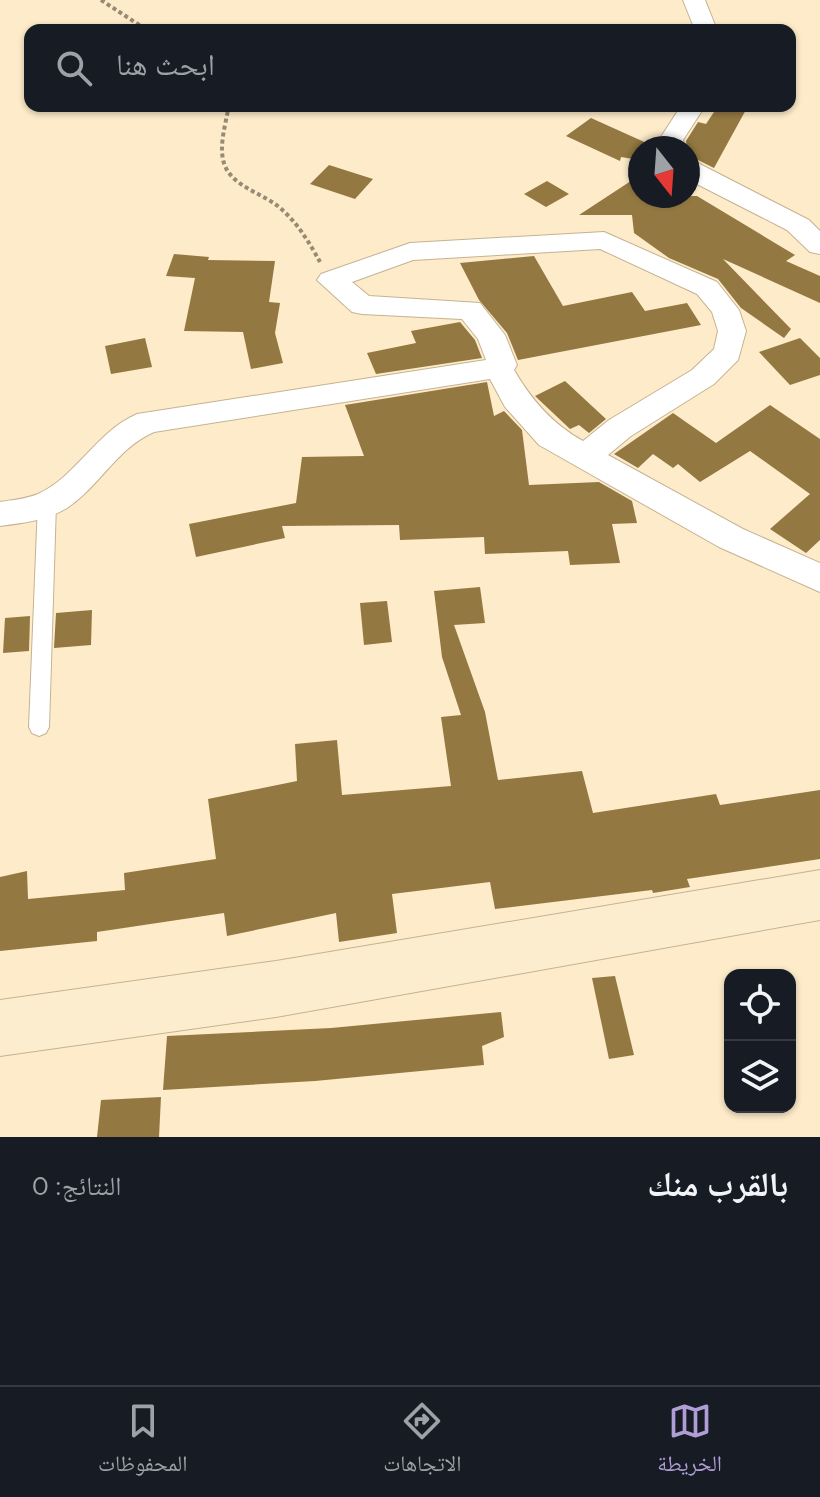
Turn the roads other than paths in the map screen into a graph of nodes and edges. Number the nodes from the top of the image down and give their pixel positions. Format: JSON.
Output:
{"nodes":[{"id":1,"x":694,"y":0,"type":"edge"},
{"id":2,"x":704,"y":24,"type":"edge"},
{"id":3,"x":689,"y":112,"type":"edge"},
{"id":4,"x":674,"y":136,"type":"edge"},
{"id":5,"x":700,"y":174,"type":"edge"},
{"id":6,"x":820,"y":246,"type":"edge"},
{"id":7,"x":498,"y":368,"type":"junction"},
{"id":8,"x":585,"y":456,"type":"junction"},
{"id":9,"x":47,"y":503,"type":"junction"},
{"id":10,"x":0,"y":514,"type":"edge"},
{"id":11,"x":820,"y":578,"type":"edge"},
{"id":12,"x":39,"y":727,"type":"dead end"},
{"id":13,"x":820,"y":895,"type":"edge"},
{"id":14,"x":0,"y":1028,"type":"edge"}],
"edges":[{"from":1,"to":2,"type":"street"},
{"from":3,"to":4,"type":"street"},
{"from":5,"to":6,"type":"street"},
{"from":7,"to":8,"type":"street"},
{"from":7,"to":8,"type":"street"},
{"from":7,"to":9,"type":"street"},
{"from":8,"to":11,"type":"street"},
{"from":9,"to":10,"type":"street"},
{"from":9,"to":12,"type":"lane"},
{"from":13,"to":14,"type":"street"}]}
